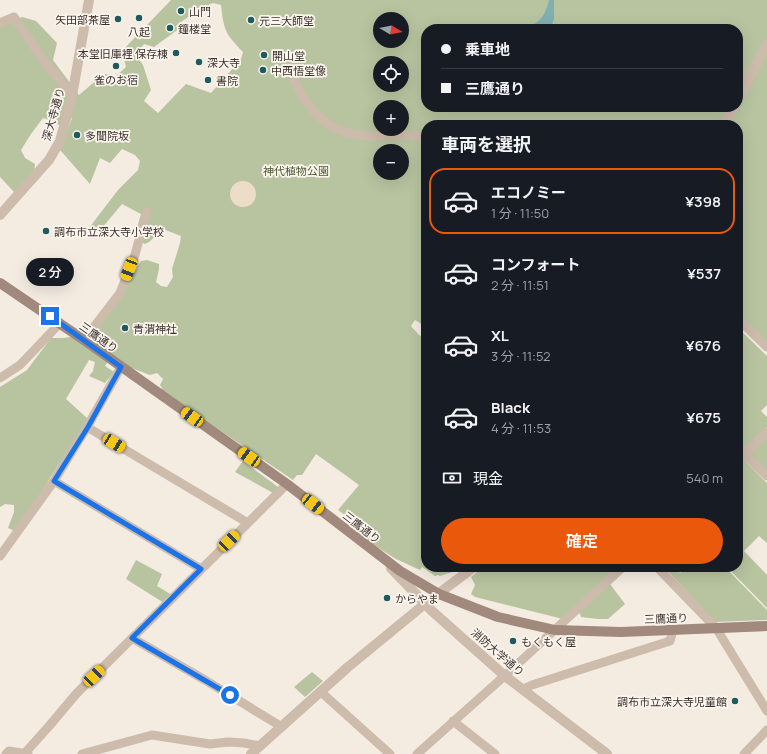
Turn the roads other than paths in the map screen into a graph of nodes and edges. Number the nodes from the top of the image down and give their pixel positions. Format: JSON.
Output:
{"nodes":[{"id":1,"x":89,"y":0,"type":"edge"},
{"id":2,"x":0,"y":23,"type":"edge"},
{"id":3,"x":767,"y":44,"type":"edge"},
{"id":4,"x":283,"y":58,"type":"dead end"},
{"id":5,"x":743,"y":90,"type":"edge"},
{"id":6,"x":72,"y":96,"type":"junction"},
{"id":7,"x":421,"y":137,"type":"edge"},
{"id":8,"x":146,"y":212,"type":"dead end"},
{"id":9,"x":0,"y":215,"type":"edge"},
{"id":10,"x":0,"y":283,"type":"edge"},
{"id":11,"x":60,"y":324,"type":"junction"},
{"id":12,"x":743,"y":324,"type":"edge"},
{"id":13,"x":84,"y":340,"type":"junction"},
{"id":14,"x":767,"y":347,"type":"edge"},
{"id":15,"x":121,"y":367,"type":"junction"},
{"id":16,"x":0,"y":378,"type":"edge"},
{"id":17,"x":88,"y":427,"type":"junction"},
{"id":18,"x":767,"y":432,"type":"edge"},
{"id":19,"x":743,"y":454,"type":"edge"},
{"id":20,"x":743,"y":458,"type":"edge"},
{"id":21,"x":767,"y":476,"type":"edge"},
{"id":22,"x":54,"y":481,"type":"junction"},
{"id":23,"x":287,"y":484,"type":"junction"},
{"id":24,"x":248,"y":523,"type":"junction"},
{"id":25,"x":0,"y":556,"type":"edge"},
{"id":26,"x":382,"y":558,"type":"junction"},
{"id":27,"x":201,"y":569,"type":"junction"},
{"id":28,"x":468,"y":572,"type":"edge"},
{"id":29,"x":618,"y":572,"type":"edge"},
{"id":30,"x":662,"y":572,"type":"edge"},
{"id":31,"x":439,"y":594,"type":"junction"},
{"id":32,"x":426,"y":603,"type":"junction"},
{"id":33,"x":767,"y":626,"type":"edge"},
{"id":34,"x":716,"y":628,"type":"junction"},
{"id":35,"x":555,"y":630,"type":"junction"},
{"id":36,"x":673,"y":630,"type":"junction"},
{"id":37,"x":132,"y":638,"type":"junction"},
{"id":38,"x":505,"y":676,"type":"junction"},
{"id":39,"x":523,"y":689,"type":"junction"},
{"id":40,"x":321,"y":692,"type":"junction"},
{"id":41,"x":767,"y":711,"type":"edge"},
{"id":42,"x":454,"y":721,"type":"junction"},
{"id":43,"x":282,"y":727,"type":"junction"},
{"id":44,"x":767,"y":730,"type":"edge"},
{"id":45,"x":260,"y":746,"type":"junction"},
{"id":46,"x":604,"y":753,"type":"edge"},
{"id":47,"x":6,"y":754,"type":"edge"},
{"id":48,"x":26,"y":754,"type":"edge"},
{"id":49,"x":82,"y":754,"type":"edge"},
{"id":50,"x":251,"y":754,"type":"edge"},
{"id":51,"x":390,"y":754,"type":"edge"},
{"id":52,"x":417,"y":754,"type":"edge"},
{"id":53,"x":495,"y":754,"type":"edge"},
{"id":54,"x":744,"y":754,"type":"edge"}],
"edges":[{"from":1,"to":6,"type":"street","name":"深大寺通り"},
{"from":2,"to":6,"type":"street"},
{"from":3,"to":5,"type":"street"},
{"from":4,"to":7,"type":"street"},
{"from":6,"to":9,"type":"street","name":"深大寺通り"},
{"from":8,"to":13,"type":"street"},
{"from":10,"to":11,"type":"main road","name":"三鷹通り"},
{"from":11,"to":13,"type":"main road","name":"三鷹通り"},
{"from":11,"to":16,"type":"street"},
{"from":12,"to":14,"type":"street"},
{"from":13,"to":15,"type":"main road","name":"三鷹通り"},
{"from":15,"to":17,"type":"street"},
{"from":15,"to":23,"type":"main road","name":"三鷹通り"},
{"from":17,"to":22,"type":"street"},
{"from":17,"to":24,"type":"street"},
{"from":18,"to":19,"type":"street"},
{"from":20,"to":21,"type":"street"},
{"from":22,"to":25,"type":"street"},
{"from":22,"to":27,"type":"street"},
{"from":23,"to":24,"type":"street"},
{"from":23,"to":26,"type":"main road","name":"三鷹通り"},
{"from":24,"to":27,"type":"street"},
{"from":26,"to":31,"type":"main road","name":"三鷹通り"},
{"from":26,"to":32,"type":"street","name":"消防大学通り"},
{"from":27,"to":37,"type":"street"},
{"from":28,"to":31,"type":"street"},
{"from":29,"to":35,"type":"street"},
{"from":30,"to":34,"type":"street"},
{"from":31,"to":32,"type":"street"},
{"from":31,"to":35,"type":"main road","name":"三鷹通り"},
{"from":32,"to":38,"type":"street","name":"消防大学通り"},
{"from":32,"to":40,"type":"street"},
{"from":33,"to":34,"type":"main road","name":"三鷹通り"},
{"from":34,"to":36,"type":"main road","name":"三鷹通り"},
{"from":34,"to":41,"type":"street"},
{"from":35,"to":36,"type":"main road","name":"三鷹通り"},
{"from":35,"to":38,"type":"street"},
{"from":36,"to":39,"type":"street"},
{"from":37,"to":43,"type":"street"},
{"from":37,"to":48,"type":"street"},
{"from":38,"to":39,"type":"street","name":"消防大学通り"},
{"from":38,"to":42,"type":"street"},
{"from":39,"to":46,"type":"street","name":"消防大学通り"},
{"from":40,"to":43,"type":"street"},
{"from":40,"to":51,"type":"street"},
{"from":42,"to":52,"type":"street"},
{"from":42,"to":53,"type":"street"},
{"from":43,"to":45,"type":"street"},
{"from":44,"to":54,"type":"street"},
{"from":45,"to":49,"type":"street"},
{"from":45,"to":50,"type":"street"},
{"from":47,"to":48,"type":"street"}]}
